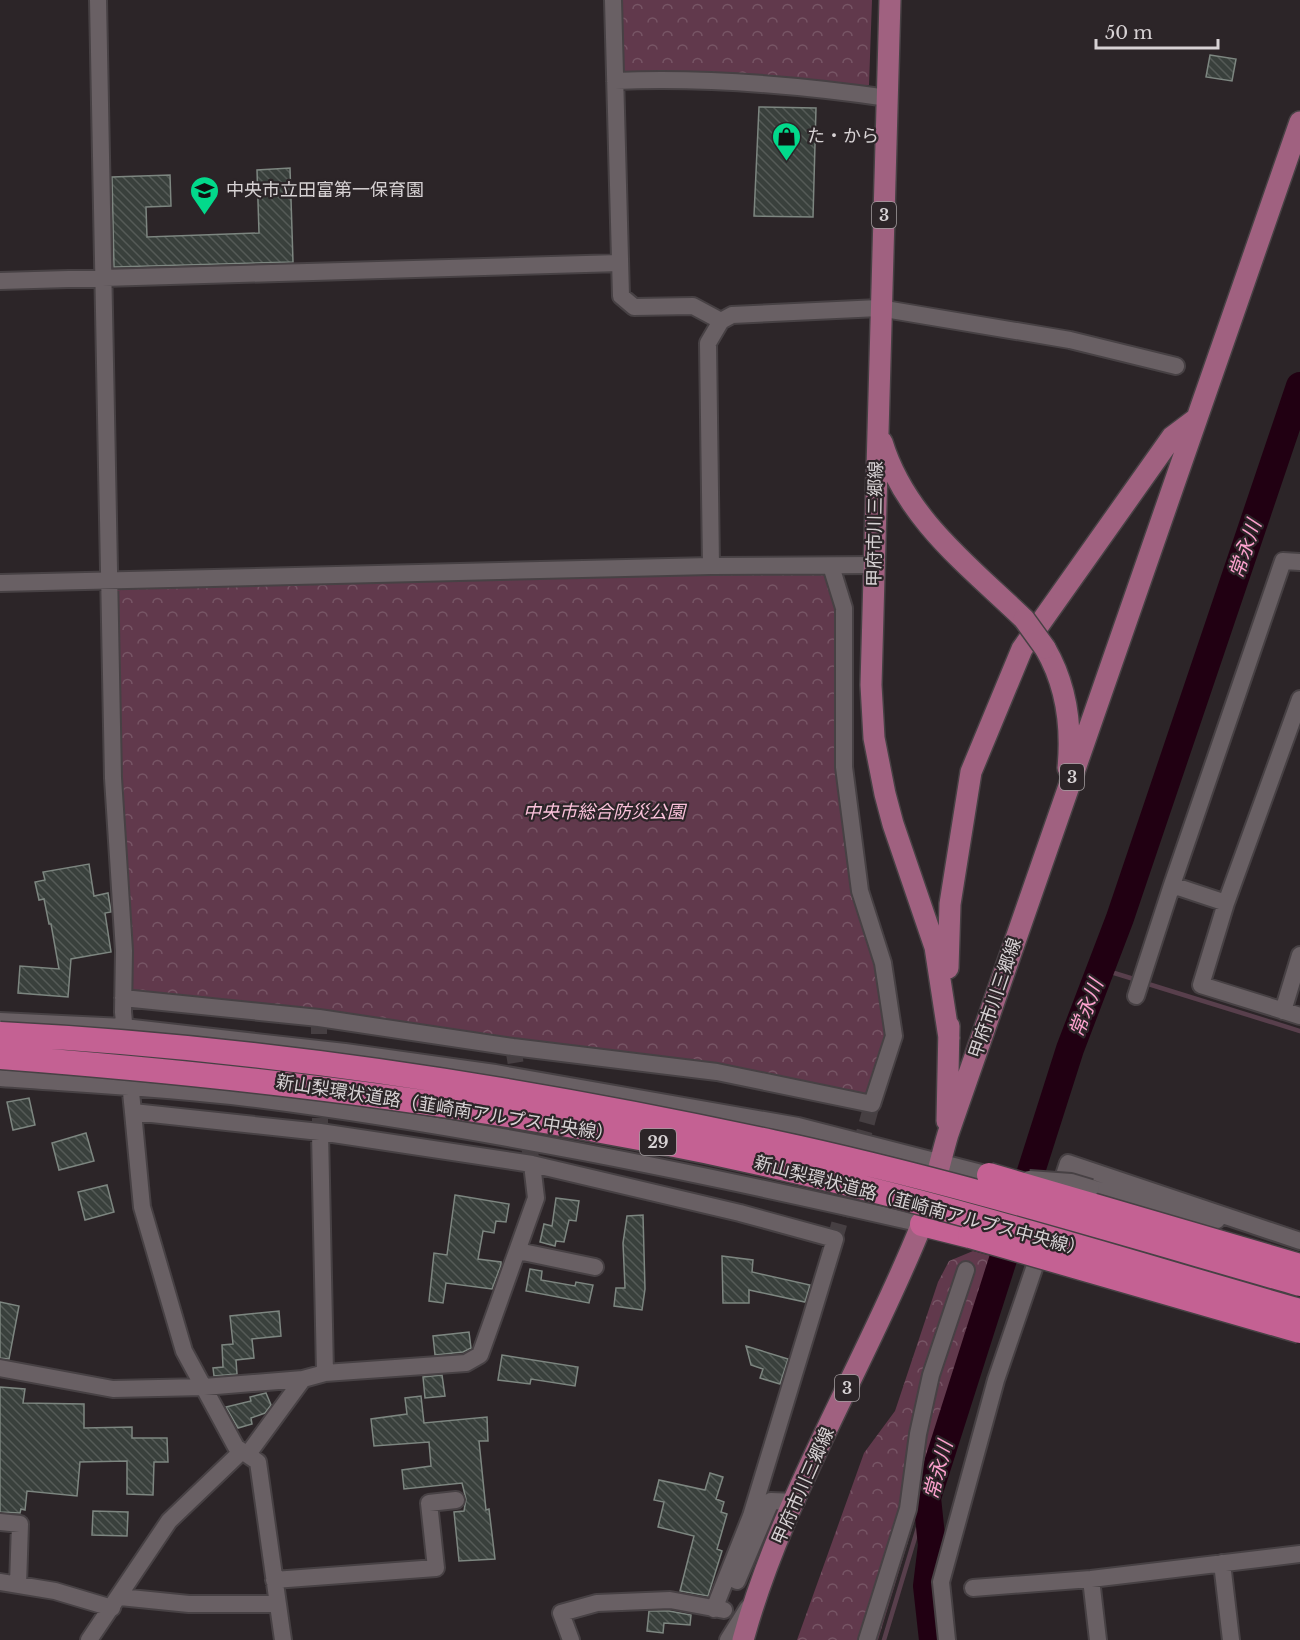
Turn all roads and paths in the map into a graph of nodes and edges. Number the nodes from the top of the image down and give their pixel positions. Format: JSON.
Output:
{"nodes":[{"id":1,"x":98,"y":0,"type":"edge"},
{"id":2,"x":613,"y":0,"type":"edge"},
{"id":3,"x":890,"y":0,"type":"edge"},
{"id":4,"x":615,"y":81,"type":"junction"},
{"id":5,"x":888,"y":98,"type":"junction"},
{"id":6,"x":1300,"y":122,"type":"edge"},
{"id":7,"x":620,"y":263,"type":"junction"},
{"id":8,"x":104,"y":276,"type":"junction"},
{"id":9,"x":0,"y":281,"type":"edge"},
{"id":10,"x":879,"y":308,"type":"junction"},
{"id":11,"x":721,"y":321,"type":"junction"},
{"id":12,"x":1176,"y":366,"type":"dead end"},
{"id":13,"x":1196,"y":419,"type":"junction"},
{"id":14,"x":879,"y":430,"type":"junction"},
{"id":15,"x":1300,"y":562,"type":"edge"},
{"id":16,"x":875,"y":565,"type":"junction"},
{"id":17,"x":711,"y":566,"type":"junction"},
{"id":18,"x":831,"y":566,"type":"junction"},
{"id":19,"x":108,"y":579,"type":"junction"},
{"id":20,"x":0,"y":583,"type":"edge"},
{"id":21,"x":1300,"y":699,"type":"edge"},
{"id":22,"x":1296,"y":727,"type":"edge"},
{"id":23,"x":1065,"y":797,"type":"junction"},
{"id":24,"x":1172,"y":885,"type":"junction"},
{"id":25,"x":1226,"y":903,"type":"junction"},
{"id":26,"x":1300,"y":955,"type":"edge"},
{"id":27,"x":1136,"y":996,"type":"dead end"},
{"id":28,"x":123,"y":998,"type":"junction"},
{"id":29,"x":1283,"y":1011,"type":"junction"},
{"id":30,"x":1300,"y":1016,"type":"edge"},
{"id":31,"x":0,"y":1021,"type":"edge"},
{"id":32,"x":124,"y":1027,"type":"junction"},
{"id":33,"x":0,"y":1034,"type":"edge"},
{"id":34,"x":949,"y":1038,"type":"junction"},
{"id":35,"x":0,"y":1057,"type":"edge"},
{"id":36,"x":0,"y":1078,"type":"edge"},
{"id":37,"x":130,"y":1087,"type":"junction"},
{"id":38,"x":133,"y":1112,"type":"junction"},
{"id":39,"x":320,"y":1132,"type":"junction"},
{"id":40,"x":948,"y":1134,"type":"junction"},
{"id":41,"x":940,"y":1162,"type":"junction"},
{"id":42,"x":532,"y":1164,"type":"junction"},
{"id":43,"x":989,"y":1175,"type":"junction"},
{"id":44,"x":1239,"y":1223,"type":"junction"},
{"id":45,"x":922,"y":1224,"type":"junction"},
{"id":46,"x":1300,"y":1242,"type":"edge"},
{"id":47,"x":518,"y":1251,"type":"junction"},
{"id":48,"x":1300,"y":1266,"type":"edge"},
{"id":49,"x":595,"y":1267,"type":"dead end"},
{"id":50,"x":966,"y":1270,"type":"dead end"},
{"id":51,"x":1300,"y":1284,"type":"edge"},
{"id":52,"x":1300,"y":1311,"type":"edge"},
{"id":53,"x":1300,"y":1331,"type":"edge"},
{"id":54,"x":0,"y":1368,"type":"edge"},
{"id":55,"x":325,"y":1373,"type":"junction"},
{"id":56,"x":303,"y":1379,"type":"junction"},
{"id":57,"x":204,"y":1387,"type":"junction"},
{"id":58,"x":245,"y":1452,"type":"junction"},
{"id":59,"x":456,"y":1500,"type":"dead end"},
{"id":60,"x":796,"y":1502,"type":"junction"},
{"id":61,"x":0,"y":1522,"type":"edge"},
{"id":62,"x":1300,"y":1554,"type":"edge"},
{"id":63,"x":1222,"y":1563,"type":"junction"},
{"id":64,"x":1091,"y":1579,"type":"junction"},
{"id":65,"x":274,"y":1580,"type":"junction"},
{"id":66,"x":0,"y":1582,"type":"edge"},
{"id":67,"x":18,"y":1585,"type":"junction"},
{"id":68,"x":974,"y":1588,"type":"dead end"},
{"id":69,"x":754,"y":1597,"type":"junction"},
{"id":70,"x":116,"y":1602,"type":"junction"},
{"id":71,"x":278,"y":1604,"type":"junction"},
{"id":72,"x":714,"y":1609,"type":"junction"},
{"id":73,"x":89,"y":1640,"type":"edge"},
{"id":74,"x":283,"y":1640,"type":"edge"},
{"id":75,"x":571,"y":1640,"type":"edge"},
{"id":76,"x":728,"y":1640,"type":"edge"},
{"id":77,"x":742,"y":1640,"type":"edge"},
{"id":78,"x":867,"y":1640,"type":"edge"},
{"id":79,"x":947,"y":1640,"type":"edge"},
{"id":80,"x":1098,"y":1640,"type":"edge"},
{"id":81,"x":1231,"y":1640,"type":"edge"}],
"edges":[{"from":1,"to":8,"type":"street"},
{"from":2,"to":4,"type":"street"},
{"from":3,"to":5,"type":"main road","name":"甲府市川三郷線","number":"3"},
{"from":4,"to":5,"type":"street"},
{"from":4,"to":7,"type":"street"},
{"from":5,"to":10,"type":"main road","name":"甲府市川三郷線","number":"3"},
{"from":6,"to":13,"type":"main road","name":"甲府市川三郷線","number":"3"},
{"from":7,"to":8,"type":"street"},
{"from":7,"to":11,"type":"street"},
{"from":8,"to":9,"type":"street"},
{"from":8,"to":19,"type":"street"},
{"from":10,"to":11,"type":"street"},
{"from":10,"to":12,"type":"street"},
{"from":10,"to":14,"type":"main road","name":"甲府市川三郷線","number":"3"},
{"from":11,"to":17,"type":"street"},
{"from":13,"to":23,"type":"main road","name":"甲府市川三郷線","number":"3"},
{"from":13,"to":34,"type":"main road","name":"甲府市川三郷線","number":"3"},
{"from":14,"to":16,"type":"main road","name":"甲府市川三郷線","number":"3"},
{"from":14,"to":23,"type":"main road","bridge":true},
{"from":15,"to":24,"type":"street"},
{"from":16,"to":18,"type":"street"},
{"from":16,"to":34,"type":"main road","name":"甲府市川三郷線","number":"3"},
{"from":17,"to":18,"type":"street"},
{"from":17,"to":19,"type":"street"},
{"from":18,"to":28,"type":"street"},
{"from":19,"to":20,"type":"street"},
{"from":19,"to":28,"type":"street"},
{"from":21,"to":22,"type":"street"},
{"from":22,"to":25,"type":"street"},
{"from":23,"to":40,"type":"main road","name":"甲府市川三郷線","number":"3"},
{"from":24,"to":25,"type":"street"},
{"from":24,"to":27,"type":"street"},
{"from":25,"to":29,"type":"street"},
{"from":26,"to":29,"type":"street"},
{"from":28,"to":32,"type":"street"},
{"from":29,"to":30,"type":"street"},
{"from":31,"to":32,"type":"street"},
{"from":32,"to":37,"type":"street"},
{"from":32,"to":41,"type":"street"},
{"from":33,"to":51,"type":"highway","name":"新山梨環状道路（韮崎南アルプス中央線）","number":"29","bridge":true},
{"from":34,"to":40,"type":"main road","name":"甲府市川三郷線","number":"3"},
{"from":35,"to":52,"type":"highway","name":"新山梨環状道路（韮崎南アルプス中央線）","number":"29","bridge":true},
{"from":36,"to":37,"type":"street"},
{"from":37,"to":38,"type":"street"},
{"from":37,"to":45,"type":"street"},
{"from":38,"to":39,"type":"street"},
{"from":38,"to":57,"type":"street"},
{"from":39,"to":42,"type":"street"},
{"from":39,"to":55,"type":"street"},
{"from":40,"to":41,"type":"main road","name":"甲府市川三郷線","number":"3"},
{"from":41,"to":43,"type":"street"},
{"from":41,"to":45,"type":"main road","name":"甲府市川三郷線","number":"3"},
{"from":42,"to":47,"type":"street"},
{"from":42,"to":72,"type":"street"},
{"from":43,"to":44,"type":"street","bridge":true},
{"from":43,"to":48,"type":"highway","bridge":true},
{"from":44,"to":46,"type":"street"},
{"from":44,"to":79,"type":"street"},
{"from":45,"to":53,"type":"highway","bridge":true},
{"from":45,"to":60,"type":"main road","name":"甲府市川三郷線","number":"3"},
{"from":47,"to":49,"type":"street"},
{"from":47,"to":55,"type":"street"},
{"from":50,"to":78,"type":"street"},
{"from":54,"to":57,"type":"street"},
{"from":55,"to":56,"type":"street"},
{"from":56,"to":57,"type":"street"},
{"from":56,"to":58,"type":"street"},
{"from":57,"to":58,"type":"street"},
{"from":58,"to":65,"type":"street"},
{"from":58,"to":70,"type":"street"},
{"from":59,"to":65,"type":"street"},
{"from":60,"to":69,"type":"main road","name":"甲府市川三郷線","number":"3"},
{"from":60,"to":72,"type":"street"},
{"from":61,"to":67,"type":"street"},
{"from":62,"to":63,"type":"street"},
{"from":63,"to":64,"type":"street"},
{"from":63,"to":81,"type":"street"},
{"from":64,"to":68,"type":"street"},
{"from":64,"to":80,"type":"street"},
{"from":65,"to":71,"type":"street"},
{"from":66,"to":67,"type":"street"},
{"from":67,"to":70,"type":"street"},
{"from":69,"to":76,"type":"street"},
{"from":69,"to":77,"type":"main road","name":"甲府市川三郷線","number":"3"},
{"from":70,"to":71,"type":"street"},
{"from":70,"to":73,"type":"street"},
{"from":71,"to":74,"type":"street"},
{"from":72,"to":75,"type":"street"}]}
